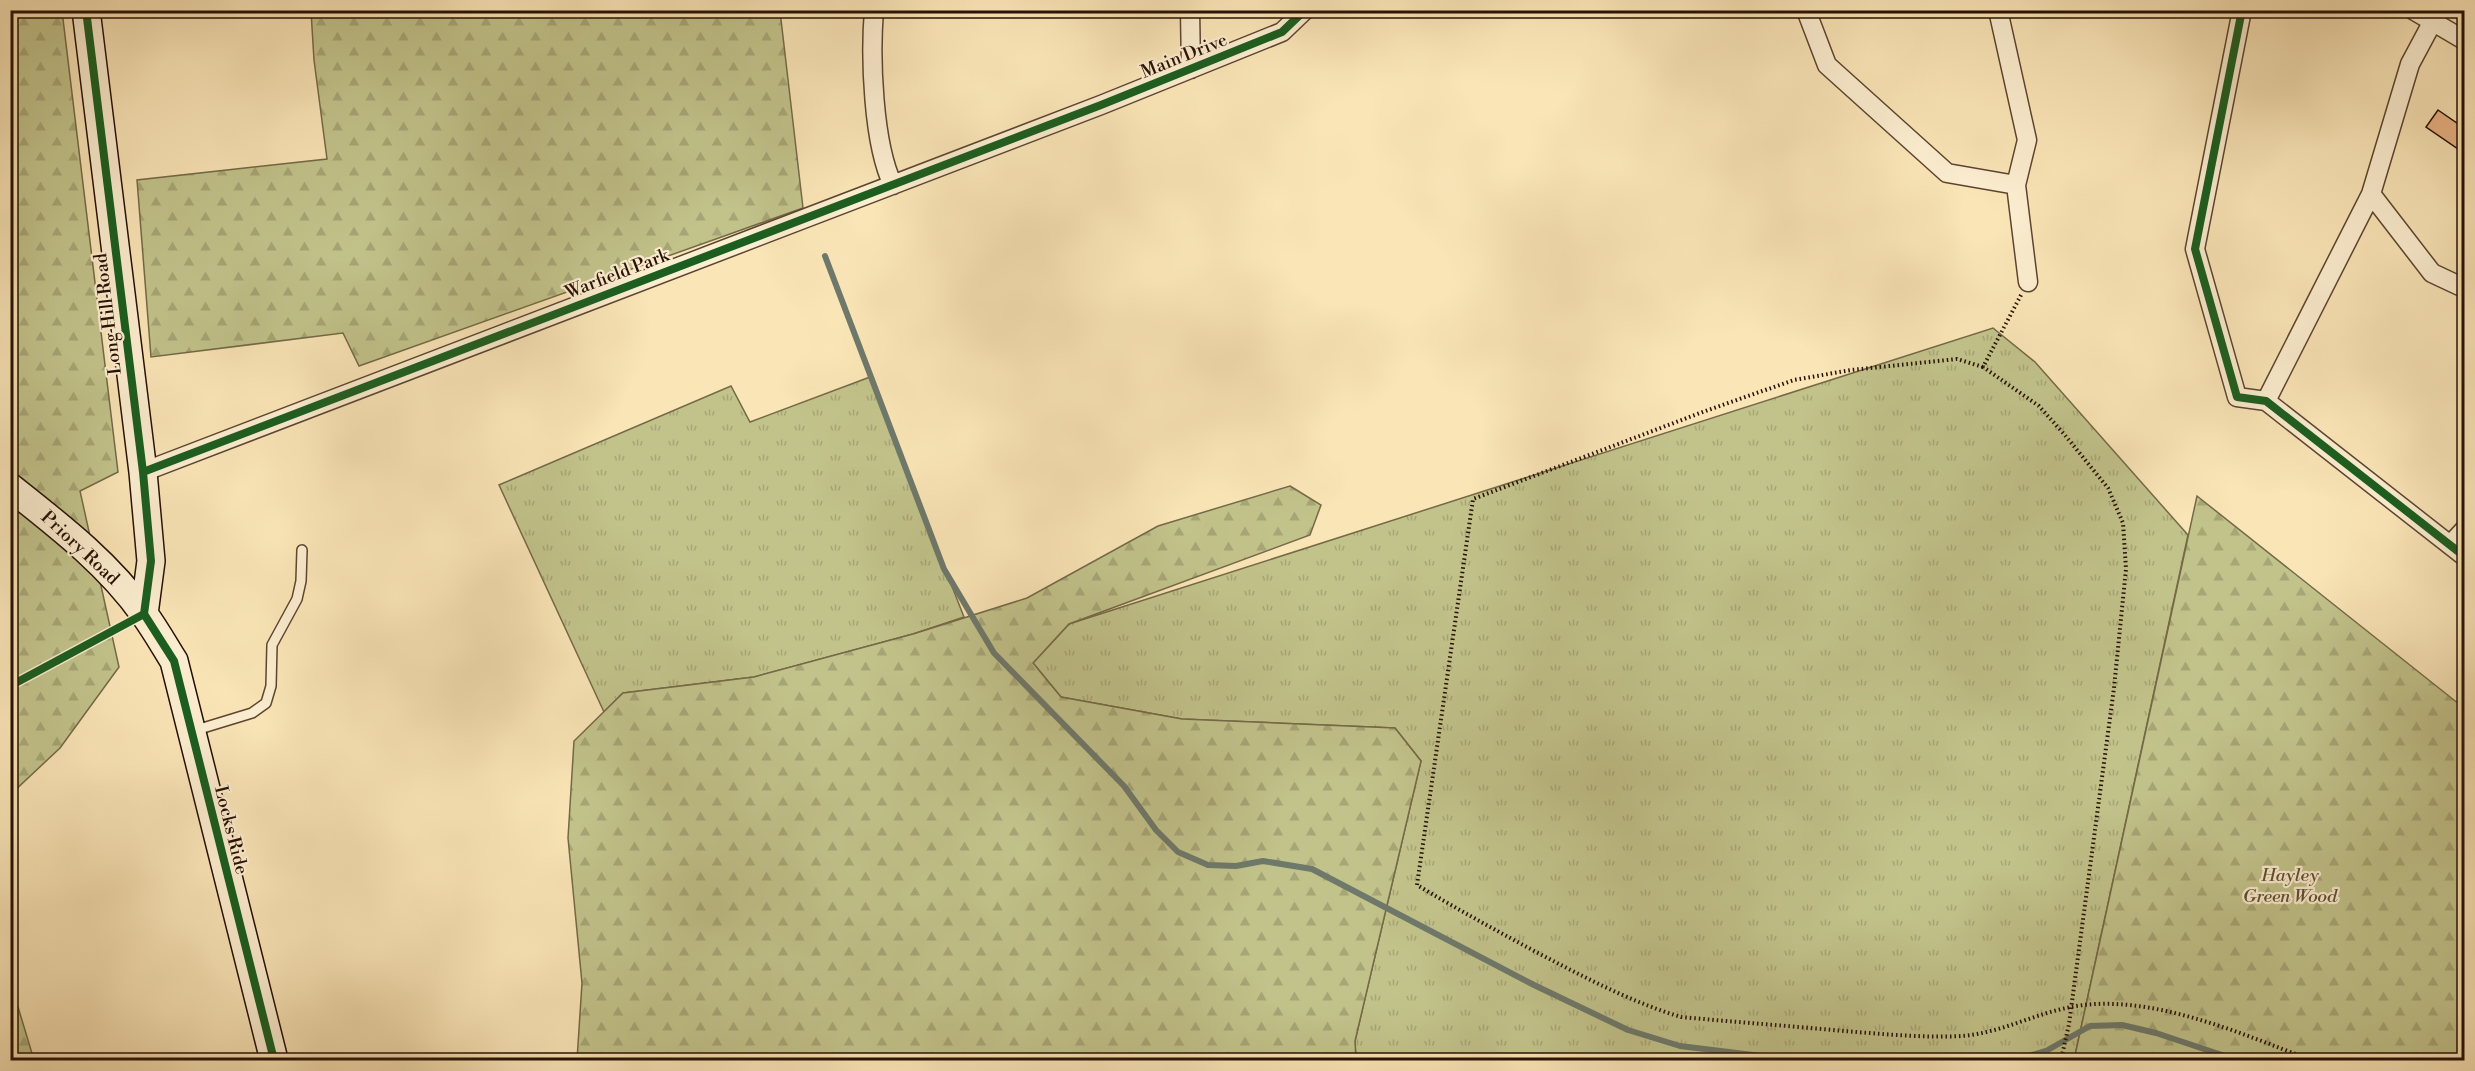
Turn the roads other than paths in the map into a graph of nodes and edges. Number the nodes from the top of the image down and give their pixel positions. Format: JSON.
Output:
{"nodes":[{"id":1,"x":86,"y":10,"type":"edge"},
{"id":2,"x":874,"y":10,"type":"edge"},
{"id":3,"x":1190,"y":10,"type":"edge"},
{"id":4,"x":1305,"y":10,"type":"edge"},
{"id":5,"x":1806,"y":10,"type":"edge"},
{"id":6,"x":1998,"y":10,"type":"edge"},
{"id":7,"x":2242,"y":10,"type":"edge"},
{"id":8,"x":2414,"y":11,"type":"edge"},
{"id":9,"x":2433,"y":21,"type":"junction"},
{"id":10,"x":2464,"y":40,"type":"edge"},
{"id":11,"x":1191,"y":69,"type":"junction"},
{"id":12,"x":1101,"y":105,"type":"joint"},
{"id":13,"x":893,"y":185,"type":"junction"},
{"id":14,"x":2016,"y":185,"type":"junction"},
{"id":15,"x":2371,"y":194,"type":"junction"},
{"id":16,"x":2028,"y":282,"type":"road end"},
{"id":17,"x":2464,"y":288,"type":"edge"},
{"id":18,"x":2266,"y":401,"type":"junction"},
{"id":19,"x":143,"y":472,"type":"junction"},
{"id":20,"x":10,"y":487,"type":"edge"},
{"id":21,"x":2464,"y":530,"type":"edge"},
{"id":22,"x":302,"y":550,"type":"dead end"},
{"id":23,"x":2458,"y":550,"type":"edge"},
{"id":24,"x":144,"y":614,"type":"junction"},
{"id":25,"x":191,"y":732,"type":"junction"},
{"id":26,"x":274,"y":1060,"type":"edge"}],
"edges":[{"from":1,"to":19,"type":"main road","name":"Long Hill Road"},
{"from":2,"to":13,"type":"street"},
{"from":3,"to":11,"type":"street"},
{"from":4,"to":11,"type":"street","name":"Main Drive"},
{"from":5,"to":14,"type":"street"},
{"from":6,"to":14,"type":"street"},
{"from":7,"to":18,"type":"street"},
{"from":8,"to":9,"type":"street"},
{"from":9,"to":10,"type":"street"},
{"from":9,"to":15,"type":"street"},
{"from":11,"to":12,"type":"street","name":"Main Drive"},
{"from":12,"to":13,"type":"street","name":"Warfield Park"},
{"from":13,"to":19,"type":"street","name":"Warfield Park"},
{"from":14,"to":16,"type":"street"},
{"from":15,"to":17,"type":"street"},
{"from":15,"to":18,"type":"street"},
{"from":18,"to":23,"type":"street"},
{"from":19,"to":24,"type":"main road","name":"Long Hill Road"},
{"from":20,"to":24,"type":"main road","name":"Priory Road"},
{"from":21,"to":23,"type":"street"},
{"from":22,"to":25,"type":"lane"},
{"from":24,"to":25,"type":"main road","name":"Locks Ride"},
{"from":25,"to":26,"type":"main road","name":"Locks Ride"}]}
